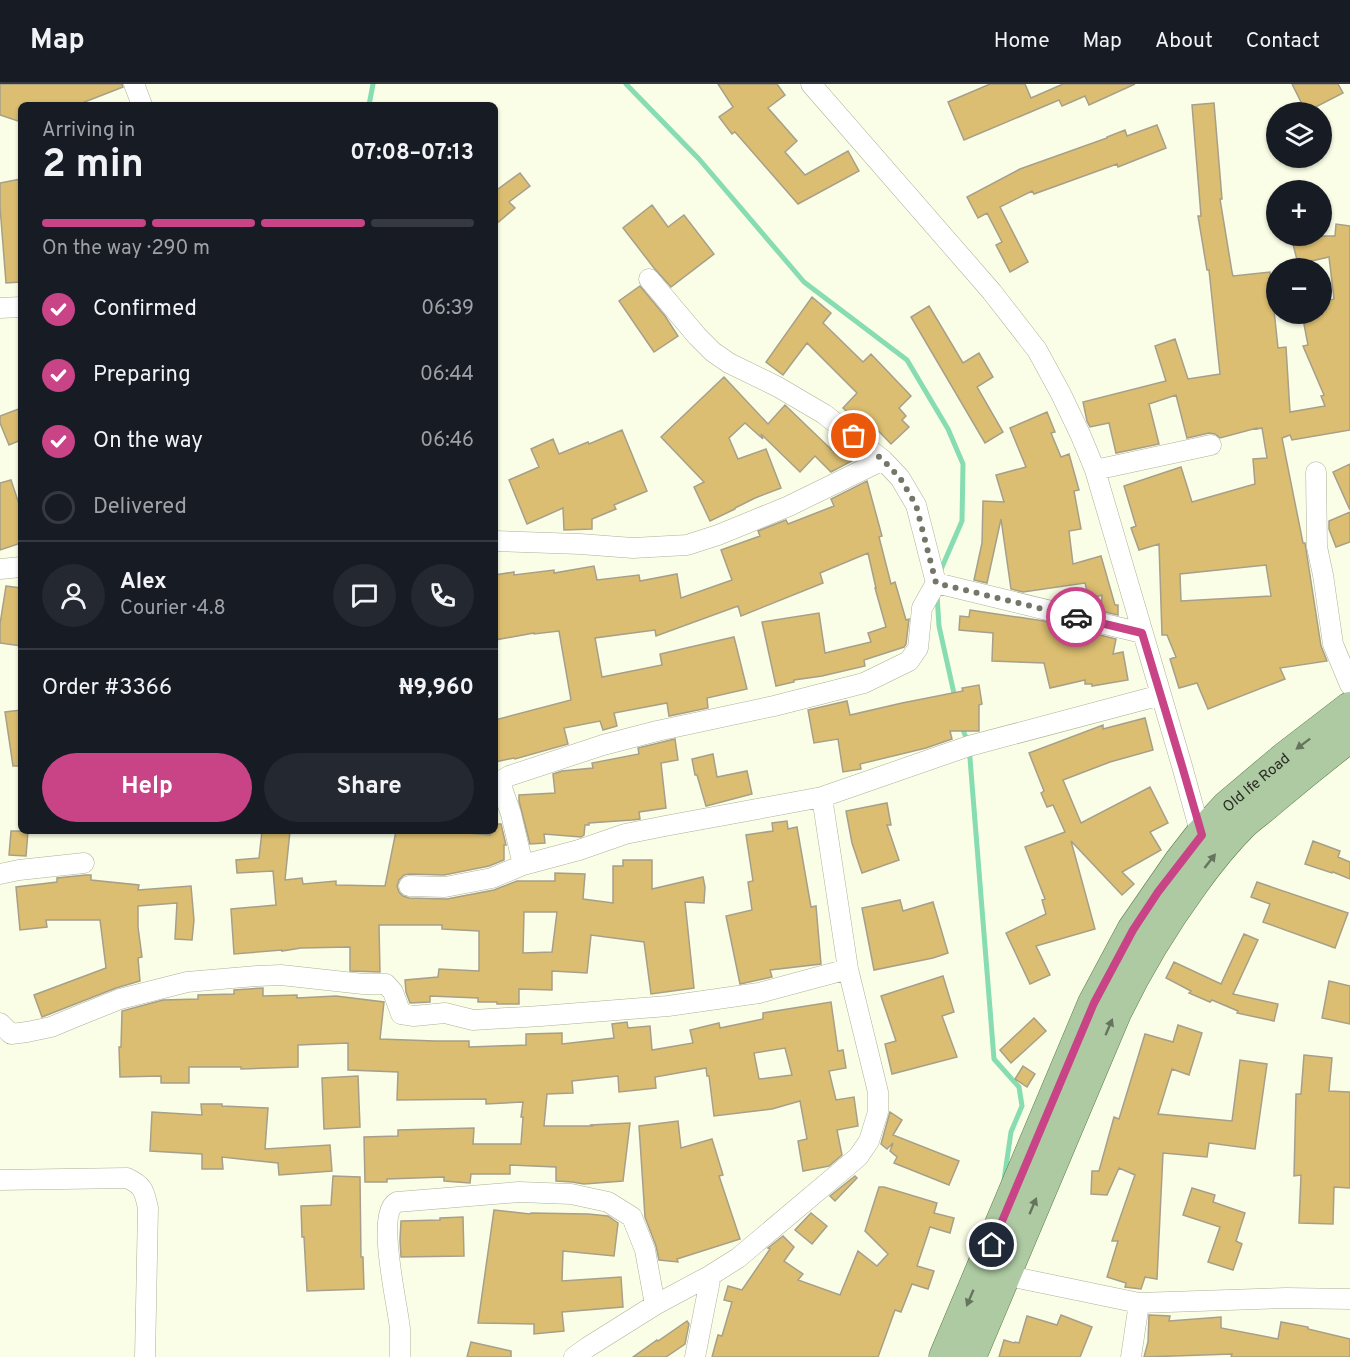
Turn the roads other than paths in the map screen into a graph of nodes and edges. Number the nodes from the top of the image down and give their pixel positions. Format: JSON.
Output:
{"nodes":[{"id":1,"x":134,"y":84,"type":"edge"},
{"id":2,"x":811,"y":84,"type":"edge"},
{"id":3,"x":141,"y":102,"type":"edge"},
{"id":4,"x":649,"y":279,"type":"dead end"},
{"id":5,"x":18,"y":307,"type":"edge"},
{"id":6,"x":0,"y":308,"type":"edge"},
{"id":7,"x":1211,"y":445,"type":"dead end"},
{"id":8,"x":883,"y":460,"type":"junction"},
{"id":9,"x":1095,"y":470,"type":"junction"},
{"id":10,"x":1316,"y":472,"type":"dead end"},
{"id":11,"x":498,"y":541,"type":"edge"},
{"id":12,"x":18,"y":567,"type":"edge"},
{"id":13,"x":0,"y":569,"type":"edge"},
{"id":14,"x":936,"y":583,"type":"junction"},
{"id":15,"x":1142,"y":633,"type":"junction"},
{"id":16,"x":1350,"y":685,"type":"edge"},
{"id":17,"x":1161,"y":695,"type":"junction"},
{"id":18,"x":1350,"y":708,"type":"edge"},
{"id":19,"x":1350,"y":736,"type":"edge"},
{"id":20,"x":822,"y":797,"type":"junction"},
{"id":21,"x":1202,"y":835,"type":"junction"},
{"id":22,"x":84,"y":863,"type":"dead end"},
{"id":23,"x":523,"y":865,"type":"junction"},
{"id":24,"x":0,"y":874,"type":"edge"},
{"id":25,"x":409,"y":886,"type":"dead end"},
{"id":26,"x":848,"y":969,"type":"junction"},
{"id":27,"x":0,"y":1023,"type":"edge"},
{"id":28,"x":1054,"y":1126,"type":"junction"},
{"id":29,"x":0,"y":1180,"type":"edge"},
{"id":30,"x":711,"y":1275,"type":"junction"},
{"id":31,"x":1004,"y":1275,"type":"junction"},
{"id":32,"x":1350,"y":1299,"type":"edge"},
{"id":33,"x":1139,"y":1304,"type":"junction"},
{"id":34,"x":656,"y":1305,"type":"junction"},
{"id":35,"x":145,"y":1357,"type":"edge"},
{"id":36,"x":399,"y":1357,"type":"edge"},
{"id":37,"x":574,"y":1357,"type":"edge"},
{"id":38,"x":695,"y":1357,"type":"edge"},
{"id":39,"x":945,"y":1357,"type":"edge"},
{"id":40,"x":970,"y":1357,"type":"edge"},
{"id":41,"x":1131,"y":1357,"type":"edge"}],
"edges":[{"from":1,"to":3,"type":"street"},
{"from":2,"to":9,"type":"street"},
{"from":4,"to":8,"type":"street"},
{"from":5,"to":6,"type":"street"},
{"from":7,"to":9,"type":"street"},
{"from":8,"to":11,"type":"street"},
{"from":8,"to":14,"type":"street"},
{"from":9,"to":15,"type":"street"},
{"from":10,"to":16,"type":"street"},
{"from":12,"to":13,"type":"street"},
{"from":14,"to":15,"type":"street"},
{"from":14,"to":23,"type":"street"},
{"from":15,"to":17,"type":"street"},
{"from":17,"to":20,"type":"street"},
{"from":17,"to":21,"type":"street"},
{"from":18,"to":21,"type":"main road","name":"Old Ife Road","one_way":true},
{"from":28,"to":19,"type":"main road","name":"Old Ife Road","one_way":true},
{"from":20,"to":23,"type":"street"},
{"from":20,"to":26,"type":"street"},
{"from":21,"to":28,"type":"main road","name":"Old Ife Road"},
{"from":22,"to":24,"type":"street"},
{"from":23,"to":25,"type":"street"},
{"from":26,"to":27,"type":"street"},
{"from":26,"to":30,"type":"street"},
{"from":31,"to":28,"type":"main road","name":"Old Ife Road","one_way":true},
{"from":28,"to":39,"type":"main road","name":"Old Ife Road","one_way":true},
{"from":29,"to":35,"type":"street"},
{"from":30,"to":34,"type":"street"},
{"from":30,"to":38,"type":"street"},
{"from":31,"to":33,"type":"street"},
{"from":31,"to":40,"type":"main road","name":"Old Ife Road"},
{"from":32,"to":33,"type":"street"},
{"from":33,"to":41,"type":"street"},
{"from":34,"to":36,"type":"street"},
{"from":34,"to":37,"type":"street"}]}
